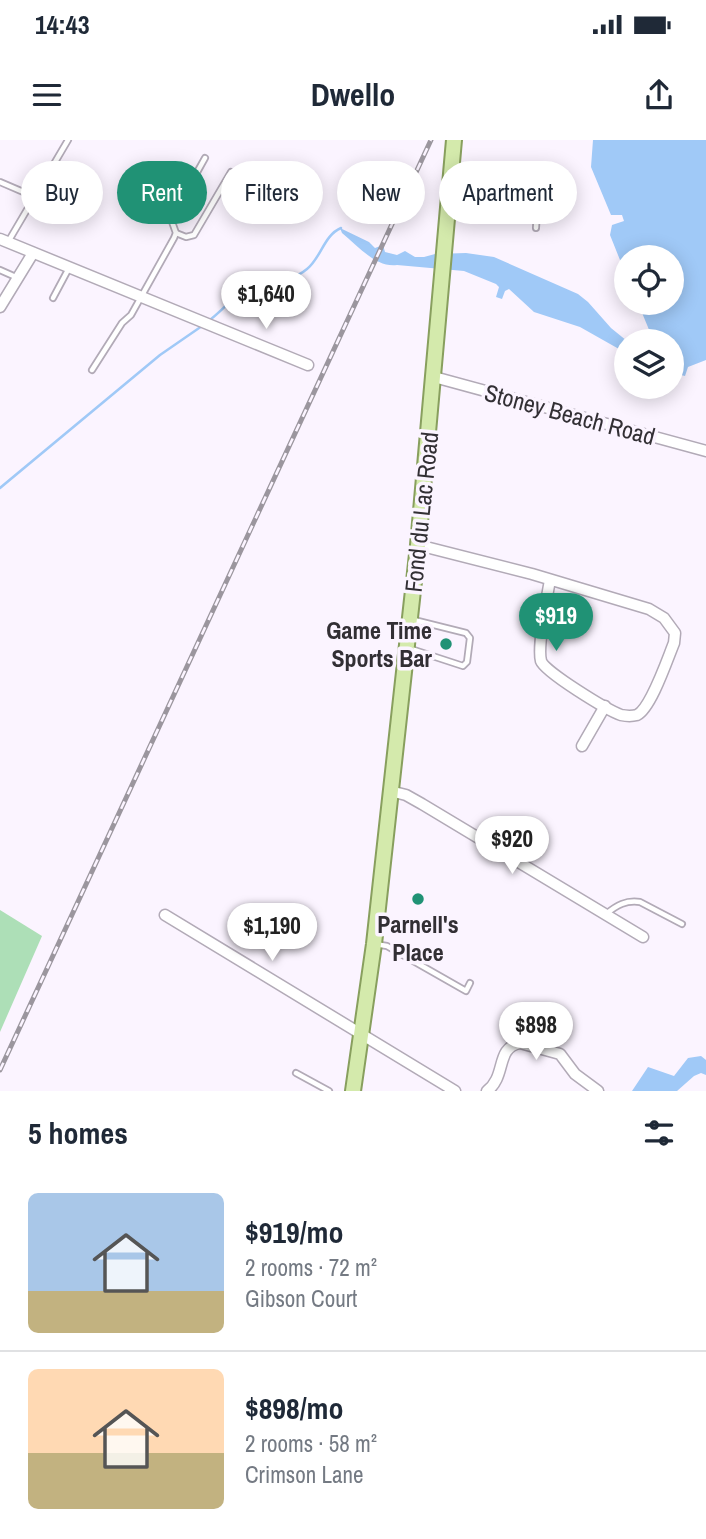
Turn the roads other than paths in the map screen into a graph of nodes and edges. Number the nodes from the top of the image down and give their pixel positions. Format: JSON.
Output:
{"nodes":[{"id":1,"x":68,"y":140,"type":"edge"},
{"id":2,"x":454,"y":140,"type":"edge"},
{"id":3,"x":205,"y":158,"type":"dead end"},
{"id":4,"x":56,"y":161,"type":"edge"},
{"id":5,"x":452,"y":161,"type":"edge"},
{"id":6,"x":0,"y":182,"type":"edge"},
{"id":7,"x":221,"y":189,"type":"edge"},
{"id":8,"x":21,"y":191,"type":"edge"},
{"id":9,"x":21,"y":217,"type":"edge"},
{"id":10,"x":446,"y":224,"type":"edge"},
{"id":11,"x":536,"y":224,"type":"edge"},
{"id":12,"x":536,"y":228,"type":"dead end"},
{"id":13,"x":176,"y":233,"type":"junction"},
{"id":14,"x":4,"y":241,"type":"edge"},
{"id":15,"x":33,"y":253,"type":"junction"},
{"id":16,"x":69,"y":268,"type":"junction"},
{"id":17,"x":0,"y":270,"type":"edge"},
{"id":18,"x":18,"y":278,"type":"junction"},
{"id":19,"x":141,"y":296,"type":"junction"},
{"id":20,"x":53,"y":298,"type":"dead end"},
{"id":21,"x":0,"y":307,"type":"edge"},
{"id":22,"x":308,"y":365,"type":"dead end"},
{"id":23,"x":92,"y":370,"type":"dead end"},
{"id":24,"x":434,"y":377,"type":"junction"},
{"id":25,"x":706,"y":450,"type":"edge"},
{"id":26,"x":418,"y":545,"type":"junction"},
{"id":27,"x":550,"y":580,"type":"junction"},
{"id":28,"x":410,"y":619,"type":"junction"},
{"id":29,"x":406,"y":647,"type":"junction"},
{"id":30,"x":605,"y":706,"type":"junction"},
{"id":31,"x":582,"y":746,"type":"dead end"},
{"id":32,"x":390,"y":791,"type":"junction"},
{"id":33,"x":165,"y":915,"type":"dead end"},
{"id":34,"x":605,"y":915,"type":"junction"},
{"id":35,"x":682,"y":924,"type":"dead end"},
{"id":36,"x":643,"y":937,"type":"dead end"},
{"id":37,"x":374,"y":944,"type":"junction"},
{"id":38,"x":470,"y":983,"type":"dead end"},
{"id":39,"x":362,"y":1037,"type":"junction"},
{"id":40,"x":296,"y":1073,"type":"dead end"},
{"id":41,"x":329,"y":1091,"type":"edge"},
{"id":42,"x":353,"y":1091,"type":"edge"},
{"id":43,"x":455,"y":1091,"type":"edge"},
{"id":44,"x":487,"y":1091,"type":"edge"},
{"id":45,"x":598,"y":1091,"type":"edge"}],
"edges":[{"from":1,"to":4,"type":"lane"},
{"from":2,"to":5,"type":"main road","name":"Fond du Lac Road"},
{"from":3,"to":13,"type":"lane"},
{"from":6,"to":8,"type":"lane"},
{"from":7,"to":13,"type":"lane"},
{"from":9,"to":14,"type":"lane"},
{"from":10,"to":24,"type":"main road","name":"Fond du Lac Road"},
{"from":11,"to":12,"type":"lane"},
{"from":13,"to":19,"type":"lane"},
{"from":14,"to":15,"type":"street"},
{"from":15,"to":16,"type":"street"},
{"from":15,"to":18,"type":"street"},
{"from":16,"to":19,"type":"street"},
{"from":16,"to":20,"type":"lane"},
{"from":17,"to":18,"type":"lane"},
{"from":18,"to":21,"type":"street"},
{"from":19,"to":22,"type":"street"},
{"from":19,"to":23,"type":"lane"},
{"from":24,"to":25,"type":"street","name":"Stoney Beach Road"},
{"from":24,"to":26,"type":"main road","name":"Fond du Lac Road"},
{"from":26,"to":27,"type":"street"},
{"from":26,"to":28,"type":"main road","name":"Fond du Lac Road"},
{"from":27,"to":30,"type":"street"},
{"from":27,"to":30,"type":"street"},
{"from":28,"to":29,"type":"main road","name":"Fond du Lac Road"},
{"from":28,"to":29,"type":"lane"},
{"from":29,"to":32,"type":"main road","name":"Fond du Lac Road"},
{"from":30,"to":31,"type":"street"},
{"from":32,"to":34,"type":"street"},
{"from":32,"to":37,"type":"main road","name":"Fond du Lac Road"},
{"from":33,"to":39,"type":"street"},
{"from":34,"to":35,"type":"lane"},
{"from":34,"to":36,"type":"street"},
{"from":37,"to":38,"type":"lane"},
{"from":37,"to":39,"type":"main road","name":"Fond du Lac Road"},
{"from":39,"to":42,"type":"main road","name":"Fond du Lac Road"},
{"from":39,"to":43,"type":"street"},
{"from":40,"to":41,"type":"lane"},
{"from":44,"to":45,"type":"street"}]}
